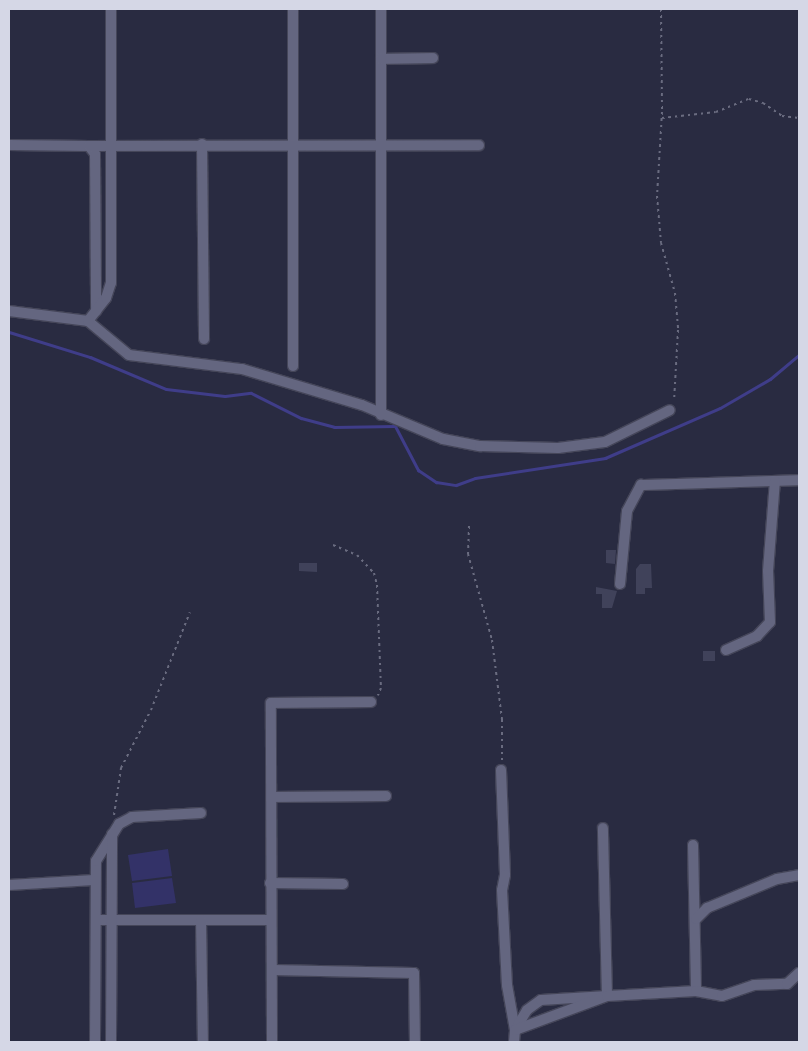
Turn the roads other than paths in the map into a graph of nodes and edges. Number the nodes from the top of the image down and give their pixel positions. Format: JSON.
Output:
{"nodes":[{"id":1,"x":111,"y":9,"type":"edge"},
{"id":2,"x":293,"y":9,"type":"edge"},
{"id":3,"x":381,"y":9,"type":"edge"},
{"id":4,"x":433,"y":58,"type":"dead end"},
{"id":5,"x":381,"y":59,"type":"junction"},
{"id":6,"x":9,"y":144,"type":"edge"},
{"id":7,"x":202,"y":144,"type":"junction"},
{"id":8,"x":381,"y":144,"type":"junction"},
{"id":9,"x":292,"y":145,"type":"junction"},
{"id":10,"x":479,"y":145,"type":"dead end"},
{"id":11,"x":89,"y":146,"type":"junction"},
{"id":12,"x":111,"y":146,"type":"junction"},
{"id":13,"x":9,"y":311,"type":"edge"},
{"id":14,"x":96,"y":311,"type":"junction"},
{"id":15,"x":88,"y":321,"type":"junction"},
{"id":16,"x":204,"y":339,"type":"dead end"},
{"id":17,"x":293,"y":366,"type":"dead end"},
{"id":18,"x":670,"y":410,"type":"road end"},
{"id":19,"x":381,"y":415,"type":"junction"},
{"id":20,"x":799,"y":480,"type":"edge"},
{"id":21,"x":775,"y":481,"type":"junction"},
{"id":22,"x":620,"y":584,"type":"dead end"},
{"id":23,"x":726,"y":650,"type":"dead end"},
{"id":24,"x":371,"y":702,"type":"road end"},
{"id":25,"x":501,"y":770,"type":"road end"},
{"id":26,"x":386,"y":796,"type":"dead end"},
{"id":27,"x":274,"y":797,"type":"junction"},
{"id":28,"x":201,"y":812,"type":"dead end"},
{"id":29,"x":602,"y":828,"type":"dead end"},
{"id":30,"x":112,"y":833,"type":"junction"},
{"id":31,"x":693,"y":845,"type":"dead end"},
{"id":32,"x":799,"y":875,"type":"edge"},
{"id":33,"x":94,"y":880,"type":"junction"},
{"id":34,"x":270,"y":883,"type":"junction"},
{"id":35,"x":343,"y":884,"type":"dead end"},
{"id":36,"x":9,"y":885,"type":"edge"},
{"id":37,"x":696,"y":918,"type":"junction"},
{"id":38,"x":96,"y":920,"type":"junction"},
{"id":39,"x":112,"y":920,"type":"junction"},
{"id":40,"x":201,"y":920,"type":"junction"},
{"id":41,"x":271,"y":920,"type":"junction"},
{"id":42,"x":273,"y":970,"type":"junction"},
{"id":43,"x":799,"y":973,"type":"edge"},
{"id":44,"x":696,"y":991,"type":"junction"},
{"id":45,"x":607,"y":996,"type":"junction"},
{"id":46,"x":515,"y":1030,"type":"junction"},
{"id":47,"x":95,"y":1042,"type":"edge"},
{"id":48,"x":111,"y":1042,"type":"edge"},
{"id":49,"x":203,"y":1042,"type":"edge"},
{"id":50,"x":272,"y":1042,"type":"edge"},
{"id":51,"x":415,"y":1042,"type":"edge"},
{"id":52,"x":514,"y":1042,"type":"edge"}],
"edges":[{"from":1,"to":12,"type":"street"},
{"from":2,"to":9,"type":"street"},
{"from":3,"to":5,"type":"street"},
{"from":4,"to":5,"type":"street"},
{"from":5,"to":8,"type":"street"},
{"from":6,"to":11,"type":"street"},
{"from":7,"to":9,"type":"street"},
{"from":7,"to":12,"type":"street"},
{"from":7,"to":16,"type":"street"},
{"from":8,"to":9,"type":"street"},
{"from":8,"to":10,"type":"street"},
{"from":8,"to":19,"type":"street"},
{"from":9,"to":17,"type":"street"},
{"from":11,"to":12,"type":"street"},
{"from":11,"to":14,"type":"street"},
{"from":12,"to":14,"type":"street"},
{"from":13,"to":15,"type":"street"},
{"from":14,"to":15,"type":"street"},
{"from":15,"to":19,"type":"street"},
{"from":18,"to":19,"type":"street"},
{"from":20,"to":21,"type":"street"},
{"from":21,"to":22,"type":"street"},
{"from":21,"to":23,"type":"street"},
{"from":24,"to":27,"type":"street"},
{"from":25,"to":46,"type":"street"},
{"from":26,"to":27,"type":"street"},
{"from":27,"to":34,"type":"street"},
{"from":28,"to":30,"type":"street"},
{"from":29,"to":45,"type":"street"},
{"from":30,"to":33,"type":"street"},
{"from":30,"to":39,"type":"street"},
{"from":31,"to":37,"type":"street"},
{"from":32,"to":37,"type":"street"},
{"from":33,"to":36,"type":"street"},
{"from":33,"to":38,"type":"street"},
{"from":34,"to":35,"type":"street"},
{"from":34,"to":41,"type":"street"},
{"from":37,"to":44,"type":"street"},
{"from":38,"to":39,"type":"street"},
{"from":38,"to":47,"type":"street"},
{"from":39,"to":40,"type":"street"},
{"from":39,"to":48,"type":"street"},
{"from":40,"to":41,"type":"street"},
{"from":40,"to":49,"type":"street"},
{"from":41,"to":42,"type":"street"},
{"from":42,"to":50,"type":"street"},
{"from":42,"to":51,"type":"street"},
{"from":43,"to":44,"type":"street"},
{"from":44,"to":45,"type":"street"},
{"from":45,"to":46,"type":"street"},
{"from":45,"to":46,"type":"street"},
{"from":46,"to":52,"type":"street"}]}
